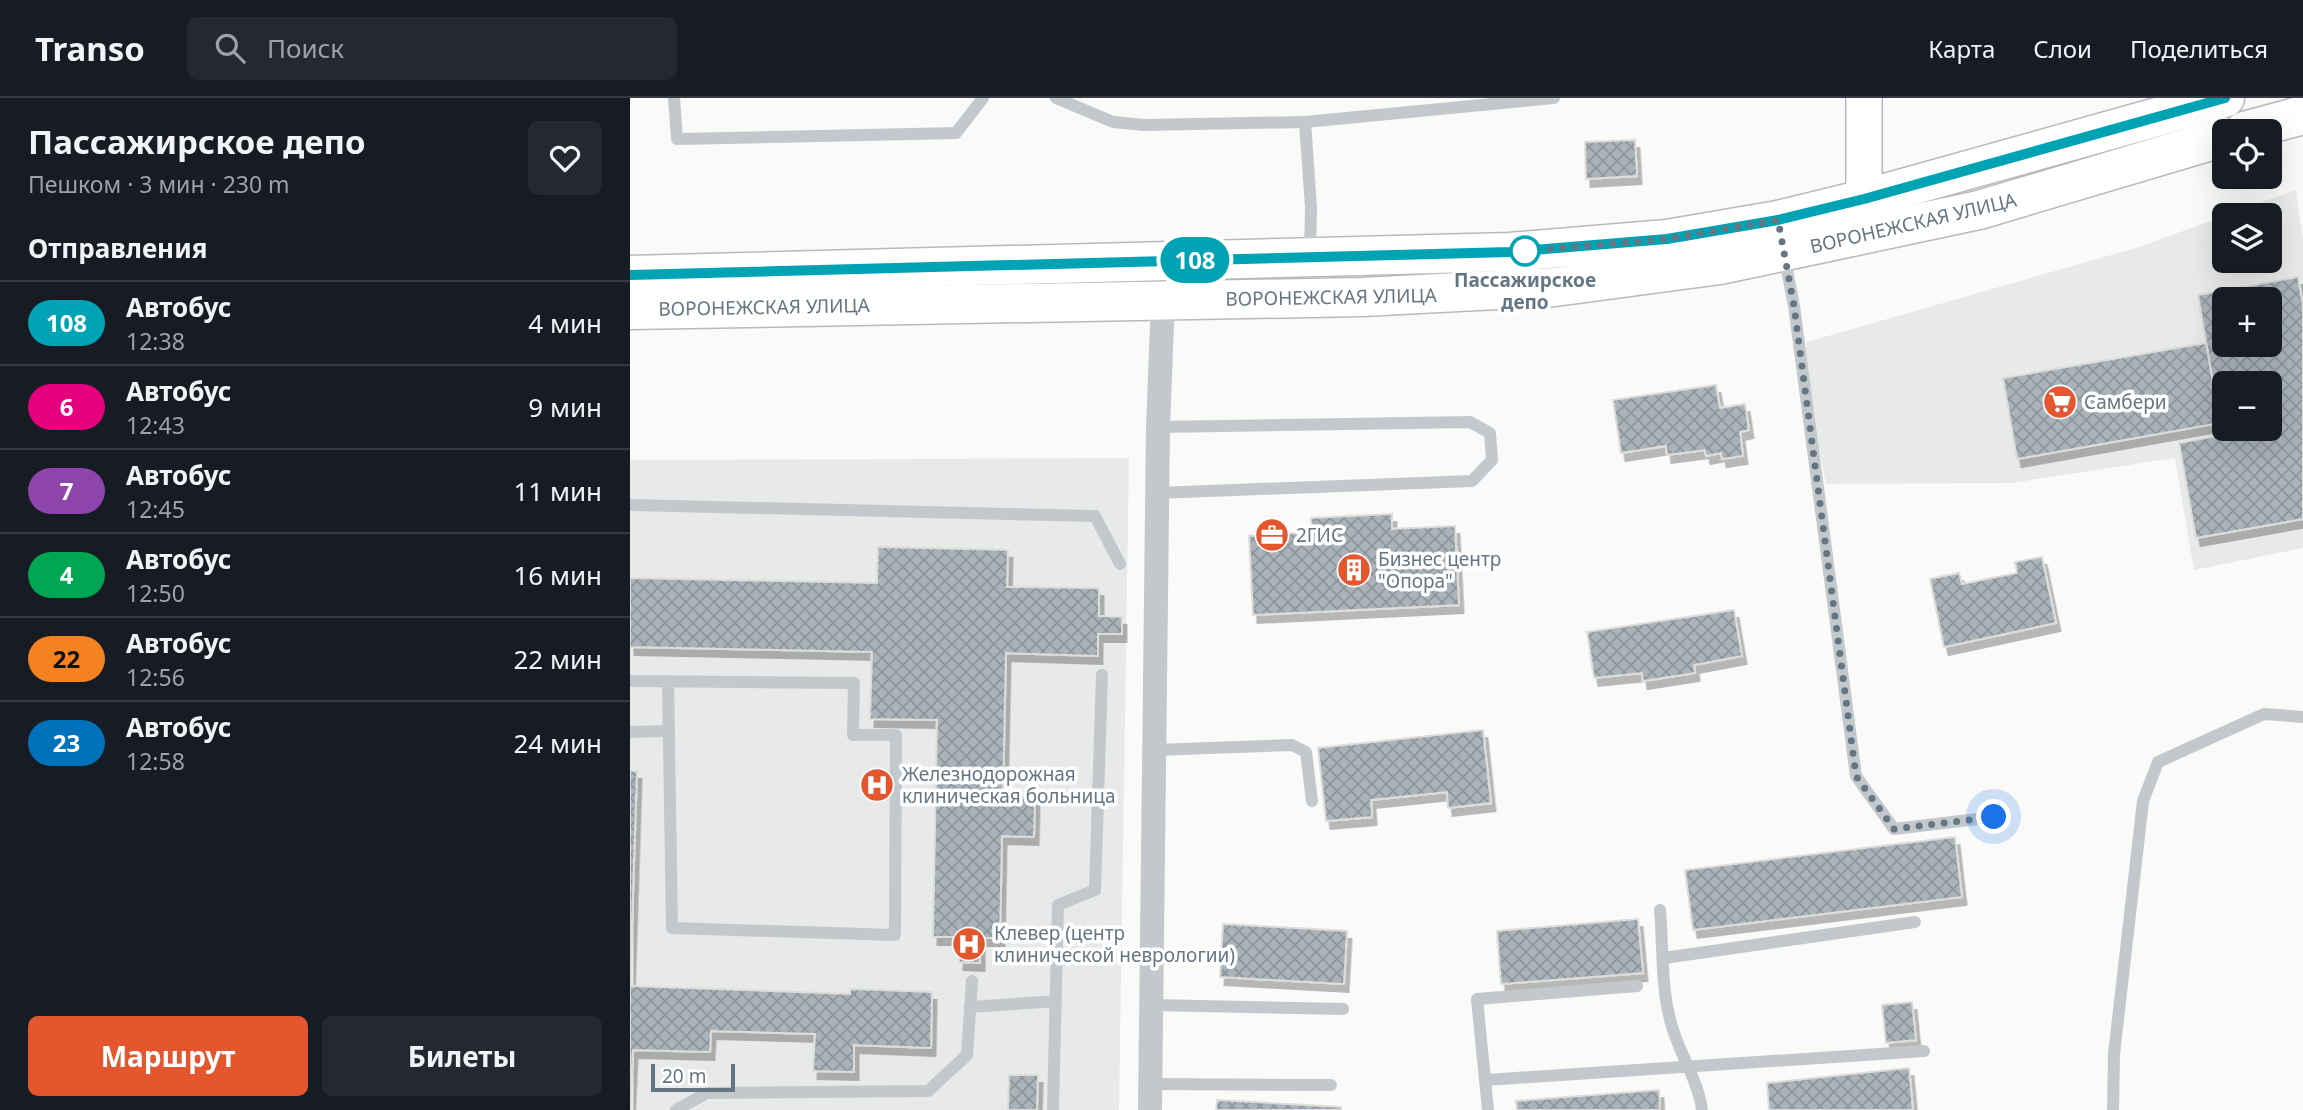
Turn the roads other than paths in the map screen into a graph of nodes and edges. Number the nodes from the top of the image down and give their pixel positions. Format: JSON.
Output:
{"nodes":[{"id":1,"x":674,"y":98,"type":"edge"},
{"id":2,"x":983,"y":98,"type":"edge"},
{"id":3,"x":1056,"y":98,"type":"edge"},
{"id":4,"x":1554,"y":98,"type":"edge"},
{"id":5,"x":1864,"y":98,"type":"edge"},
{"id":6,"x":2225,"y":98,"type":"edge"},
{"id":7,"x":2303,"y":115,"type":"edge"},
{"id":8,"x":2282,"y":121,"type":"edge"},
{"id":9,"x":1305,"y":122,"type":"junction"},
{"id":10,"x":2212,"y":141,"type":"edge"},
{"id":11,"x":1864,"y":199,"type":"junction"},
{"id":12,"x":1781,"y":237,"type":"junction"},
{"id":13,"x":1310,"y":256,"type":"junction"},
{"id":14,"x":630,"y":275,"type":"edge"},
{"id":15,"x":1163,"y":300,"type":"junction"},
{"id":16,"x":630,"y":310,"type":"edge"},
{"id":17,"x":1158,"y":427,"type":"junction"},
{"id":18,"x":1157,"y":493,"type":"junction"},
{"id":19,"x":630,"y":505,"type":"edge"},
{"id":20,"x":1120,"y":564,"type":"dead end"},
{"id":21,"x":1102,"y":675,"type":"dead end"},
{"id":22,"x":630,"y":681,"type":"edge"},
{"id":23,"x":668,"y":681,"type":"junction"},
{"id":24,"x":2303,"y":717,"type":"edge"},
{"id":25,"x":669,"y":731,"type":"junction"},
{"id":26,"x":630,"y":732,"type":"edge"},
{"id":27,"x":1154,"y":750,"type":"junction"},
{"id":28,"x":1312,"y":801,"type":"dead end"},
{"id":29,"x":1994,"y":817,"type":"dead end"},
{"id":30,"x":1660,"y":910,"type":"dead end"},
{"id":31,"x":1915,"y":922,"type":"dead end"},
{"id":32,"x":1664,"y":958,"type":"junction"},
{"id":33,"x":972,"y":981,"type":"dead end"},
{"id":34,"x":1637,"y":986,"type":"dead end"},
{"id":35,"x":1056,"y":1001,"type":"junction"},
{"id":36,"x":1151,"y":1005,"type":"junction"},
{"id":37,"x":971,"y":1007,"type":"junction"},
{"id":38,"x":1343,"y":1009,"type":"dead end"},
{"id":39,"x":1924,"y":1051,"type":"dead end"},
{"id":40,"x":1687,"y":1067,"type":"junction"},
{"id":41,"x":1485,"y":1080,"type":"junction"},
{"id":42,"x":1150,"y":1084,"type":"junction"},
{"id":43,"x":1331,"y":1085,"type":"dead end"},
{"id":44,"x":676,"y":1110,"type":"edge"},
{"id":45,"x":1053,"y":1110,"type":"edge"},
{"id":46,"x":1150,"y":1110,"type":"edge"},
{"id":47,"x":1488,"y":1110,"type":"edge"},
{"id":48,"x":1702,"y":1110,"type":"edge"},
{"id":49,"x":2113,"y":1110,"type":"edge"}],
"edges":[{"from":1,"to":2,"type":"lane"},
{"from":3,"to":9,"type":"lane"},
{"from":4,"to":9,"type":"lane"},
{"from":5,"to":11,"type":"street"},
{"from":6,"to":11,"type":"main road","name":"ВОРОНЕЖСКАЯ УЛИЦА"},
{"from":7,"to":8,"type":"main road"},
{"from":9,"to":13,"type":"lane"},
{"from":10,"to":12,"type":"main road","name":"ВОРОНЕЖСКАЯ УЛИЦА"},
{"from":11,"to":12,"type":"main road","name":"ВОРОНЕЖСКАЯ УЛИЦА"},
{"from":12,"to":13,"type":"main road","name":"ВОРОНЕЖСКАЯ УЛИЦА"},
{"from":12,"to":15,"type":"main road","name":"ВОРОНЕЖСКАЯ УЛИЦА"},
{"from":12,"to":29,"type":"lane"},
{"from":13,"to":14,"type":"main road","name":"ВОРОНЕЖСКАЯ УЛИЦА"},
{"from":15,"to":16,"type":"main road","name":"ВОРОНЕЖСКАЯ УЛИЦА"},
{"from":15,"to":17,"type":"street"},
{"from":17,"to":18,"type":"street"},
{"from":17,"to":18,"type":"lane"},
{"from":18,"to":27,"type":"street"},
{"from":19,"to":20,"type":"lane"},
{"from":21,"to":35,"type":"lane"},
{"from":22,"to":23,"type":"lane"},
{"from":23,"to":25,"type":"lane"},
{"from":23,"to":25,"type":"lane"},
{"from":24,"to":49,"type":"lane"},
{"from":25,"to":26,"type":"lane"},
{"from":27,"to":28,"type":"lane"},
{"from":27,"to":36,"type":"street"},
{"from":30,"to":32,"type":"lane"},
{"from":31,"to":32,"type":"lane"},
{"from":32,"to":40,"type":"lane"},
{"from":33,"to":37,"type":"lane"},
{"from":34,"to":41,"type":"lane"},
{"from":35,"to":37,"type":"lane"},
{"from":35,"to":45,"type":"lane"},
{"from":36,"to":38,"type":"lane"},
{"from":36,"to":42,"type":"street"},
{"from":37,"to":44,"type":"lane"},
{"from":39,"to":40,"type":"lane"},
{"from":40,"to":41,"type":"lane"},
{"from":40,"to":48,"type":"lane"},
{"from":41,"to":47,"type":"lane"},
{"from":42,"to":43,"type":"lane"},
{"from":42,"to":46,"type":"street"}]}
